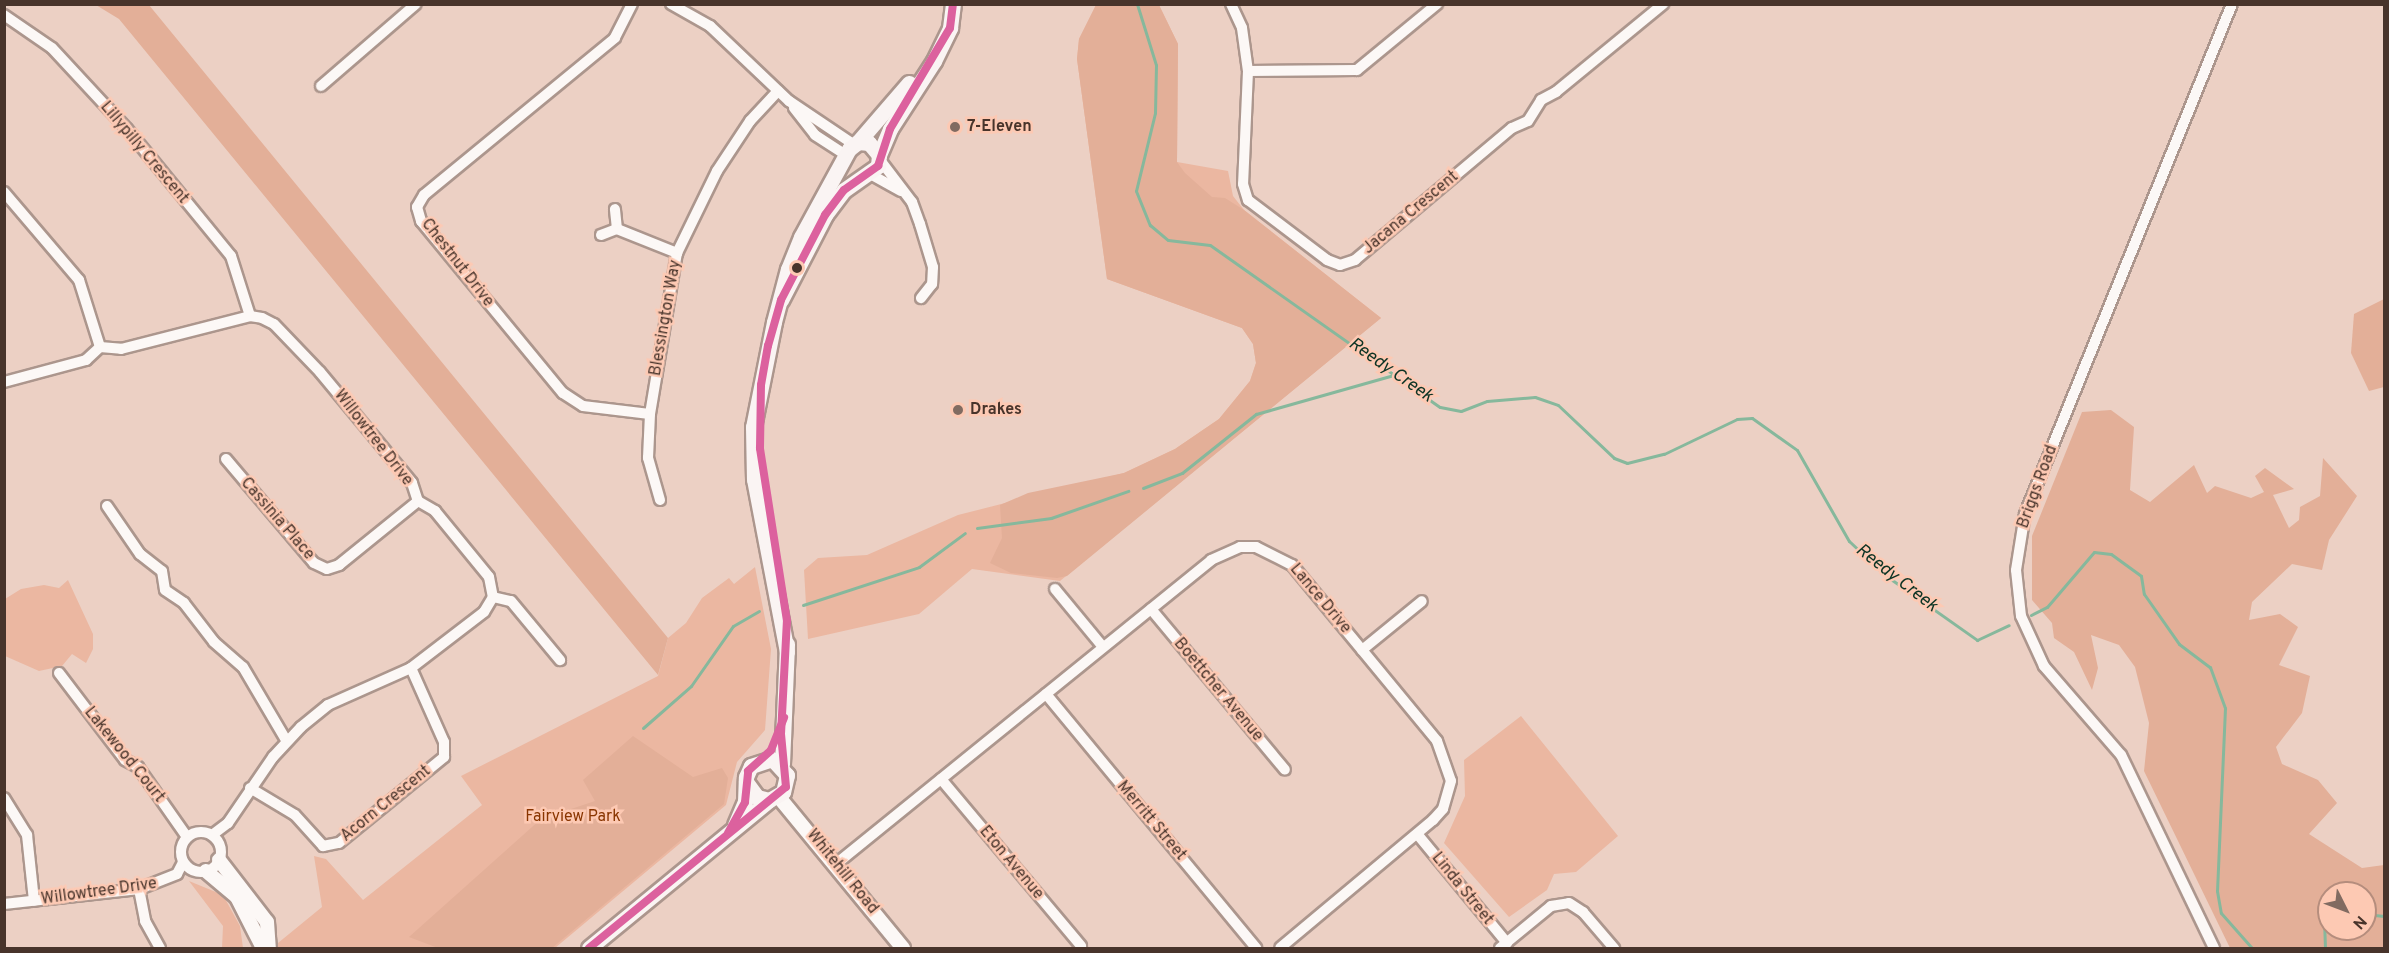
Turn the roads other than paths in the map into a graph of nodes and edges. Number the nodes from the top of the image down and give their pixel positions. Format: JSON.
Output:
{"nodes":[{"id":1,"x":416,"y":4,"type":"edge"},
{"id":2,"x":632,"y":4,"type":"edge"},
{"id":3,"x":671,"y":4,"type":"edge"},
{"id":4,"x":952,"y":4,"type":"edge"},
{"id":5,"x":1231,"y":4,"type":"edge"},
{"id":6,"x":1437,"y":4,"type":"edge"},
{"id":7,"x":1663,"y":4,"type":"edge"},
{"id":8,"x":2232,"y":4,"type":"edge"},
{"id":9,"x":4,"y":15,"type":"edge"},
{"id":10,"x":1248,"y":71,"type":"junction"},
{"id":11,"x":321,"y":86,"type":"dead end"},
{"id":12,"x":778,"y":91,"type":"junction"},
{"id":13,"x":851,"y":150,"type":"junction"},
{"id":14,"x":880,"y":158,"type":"junction"},
{"id":15,"x":867,"y":175,"type":"junction"},
{"id":16,"x":4,"y":192,"type":"edge"},
{"id":17,"x":904,"y":193,"type":"junction"},
{"id":18,"x":615,"y":209,"type":"dead end"},
{"id":19,"x":617,"y":229,"type":"junction"},
{"id":20,"x":602,"y":235,"type":"dead end"},
{"id":21,"x":677,"y":253,"type":"junction"},
{"id":22,"x":921,"y":298,"type":"dead end"},
{"id":23,"x":781,"y":300,"type":"junction"},
{"id":24,"x":250,"y":316,"type":"junction"},
{"id":25,"x":100,"y":347,"type":"junction"},
{"id":26,"x":4,"y":382,"type":"edge"},
{"id":27,"x":650,"y":414,"type":"junction"},
{"id":28,"x":226,"y":459,"type":"dead end"},
{"id":29,"x":660,"y":500,"type":"dead end"},
{"id":30,"x":418,"y":501,"type":"junction"},
{"id":31,"x":107,"y":506,"type":"dead end"},
{"id":32,"x":1055,"y":589,"type":"dead end"},
{"id":33,"x":493,"y":597,"type":"junction"},
{"id":34,"x":1422,"y":601,"type":"dead end"},
{"id":35,"x":1151,"y":609,"type":"junction"},
{"id":36,"x":1103,"y":647,"type":"junction"},
{"id":37,"x":1362,"y":650,"type":"junction"},
{"id":38,"x":560,"y":660,"type":"dead end"},
{"id":39,"x":411,"y":668,"type":"junction"},
{"id":40,"x":59,"y":673,"type":"dead end"},
{"id":41,"x":1046,"y":694,"type":"junction"},
{"id":42,"x":781,"y":734,"type":"junction"},
{"id":43,"x":286,"y":740,"type":"junction"},
{"id":44,"x":760,"y":759,"type":"junction"},
{"id":45,"x":782,"y":764,"type":"junction"},
{"id":46,"x":1285,"y":771,"type":"dead end"},
{"id":47,"x":941,"y":779,"type":"junction"},
{"id":48,"x":746,"y":783,"type":"junction"},
{"id":49,"x":250,"y":788,"type":"junction"},
{"id":50,"x":4,"y":798,"type":"edge"},
{"id":51,"x":774,"y":798,"type":"junction"},
{"id":52,"x":734,"y":828,"type":"junction"},
{"id":53,"x":212,"y":835,"type":"junction"},
{"id":54,"x":1418,"y":835,"type":"junction"},
{"id":55,"x":187,"y":837,"type":"junction"},
{"id":56,"x":219,"y":860,"type":"junction"},
{"id":57,"x":183,"y":862,"type":"junction"},
{"id":58,"x":836,"y":864,"type":"junction"},
{"id":59,"x":206,"y":871,"type":"junction"},
{"id":60,"x":139,"y":889,"type":"junction"},
{"id":61,"x":1569,"y":891,"type":"dead end"},
{"id":62,"x":34,"y":901,"type":"junction"},
{"id":63,"x":1569,"y":903,"type":"junction"},
{"id":64,"x":4,"y":904,"type":"edge"},
{"id":65,"x":1081,"y":946,"type":"dead end"},
{"id":66,"x":1503,"y":946,"type":"edge"},
{"id":67,"x":160,"y":948,"type":"edge"},
{"id":68,"x":262,"y":948,"type":"edge"},
{"id":69,"x":269,"y":948,"type":"edge"},
{"id":70,"x":590,"y":948,"type":"edge"},
{"id":71,"x":903,"y":948,"type":"edge"},
{"id":72,"x":1256,"y":948,"type":"edge"},
{"id":73,"x":1280,"y":948,"type":"edge"},
{"id":74,"x":1614,"y":948,"type":"edge"},
{"id":75,"x":2214,"y":948,"type":"edge"}],
"edges":[{"from":1,"to":11,"type":"street"},
{"from":2,"to":27,"type":"street","name":"Chestnut Drive"},
{"from":3,"to":12,"type":"street"},
{"from":4,"to":13,"type":"main road"},
{"from":4,"to":14,"type":"main road"},
{"from":5,"to":10,"type":"street","name":"Jacana Crescent"},
{"from":6,"to":10,"type":"street"},
{"from":7,"to":10,"type":"street","name":"Jacana Crescent"},
{"from":8,"to":75,"type":"street","name":"Briggs Road"},
{"from":9,"to":24,"type":"street","name":"Lillypilly Crescent"},
{"from":12,"to":13,"type":"street"},
{"from":12,"to":21,"type":"street","name":"Blessington Way"},
{"from":13,"to":14,"type":"main road"},
{"from":13,"to":15,"type":"main road"},
{"from":13,"to":23,"type":"main road"},
{"from":14,"to":15,"type":"main road"},
{"from":14,"to":17,"type":"street"},
{"from":15,"to":17,"type":"street"},
{"from":15,"to":23,"type":"main road"},
{"from":16,"to":25,"type":"street"},
{"from":17,"to":22,"type":"street"},
{"from":18,"to":19,"type":"street"},
{"from":19,"to":20,"type":"street"},
{"from":19,"to":21,"type":"street"},
{"from":21,"to":27,"type":"street","name":"Blessington Way"},
{"from":23,"to":42,"type":"main road"},
{"from":24,"to":25,"type":"street"},
{"from":24,"to":30,"type":"street","name":"Willowtree Drive"},
{"from":25,"to":26,"type":"street"},
{"from":27,"to":29,"type":"street","name":"Blessington Way"},
{"from":28,"to":30,"type":"street","name":"Cassinia Place"},
{"from":30,"to":33,"type":"street","name":"Willowtree Drive"},
{"from":31,"to":43,"type":"street"},
{"from":32,"to":36,"type":"street"},
{"from":33,"to":38,"type":"street"},
{"from":33,"to":39,"type":"street"},
{"from":34,"to":37,"type":"street"},
{"from":35,"to":36,"type":"street","name":"Lance Drive"},
{"from":35,"to":37,"type":"street","name":"Lance Drive"},
{"from":35,"to":46,"type":"street","name":"Boettcher Avenue"},
{"from":36,"to":41,"type":"street","name":"Lance Drive"},
{"from":37,"to":54,"type":"street","name":"Lance Drive"},
{"from":39,"to":43,"type":"street"},
{"from":39,"to":49,"type":"street","name":"Acorn Crescent"},
{"from":40,"to":55,"type":"street","name":"Lakewood Court"},
{"from":41,"to":47,"type":"street","name":"Lance Drive"},
{"from":41,"to":72,"type":"street","name":"Merritt Street"},
{"from":42,"to":44,"type":"main road"},
{"from":42,"to":45,"type":"main road"},
{"from":43,"to":49,"type":"street"},
{"from":44,"to":45,"type":"main road"},
{"from":44,"to":48,"type":"main road"},
{"from":45,"to":51,"type":"main road"},
{"from":47,"to":58,"type":"street","name":"Lance Drive"},
{"from":47,"to":65,"type":"street","name":"Eton Avenue"},
{"from":48,"to":51,"type":"main road"},
{"from":48,"to":52,"type":"main road"},
{"from":49,"to":53,"type":"street"},
{"from":50,"to":62,"type":"street"},
{"from":51,"to":52,"type":"main road"},
{"from":51,"to":58,"type":"street","name":"Whitehill Road"},
{"from":52,"to":70,"type":"main road"},
{"from":53,"to":55,"type":"street"},
{"from":53,"to":56,"type":"street"},
{"from":54,"to":66,"type":"street","name":"Linda Street"},
{"from":54,"to":73,"type":"street","name":"Lance Drive"},
{"from":55,"to":57,"type":"street"},
{"from":56,"to":59,"type":"street"},
{"from":56,"to":69,"type":"street"},
{"from":57,"to":59,"type":"street"},
{"from":57,"to":60,"type":"street","name":"Willowtree Drive"},
{"from":58,"to":71,"type":"street","name":"Whitehill Road"},
{"from":59,"to":68,"type":"street"},
{"from":60,"to":62,"type":"street","name":"Willowtree Drive"},
{"from":60,"to":67,"type":"street"},
{"from":61,"to":63,"type":"street"},
{"from":62,"to":64,"type":"street","name":"Willowtree Drive"},
{"from":63,"to":66,"type":"street"},
{"from":63,"to":74,"type":"street"}]}
